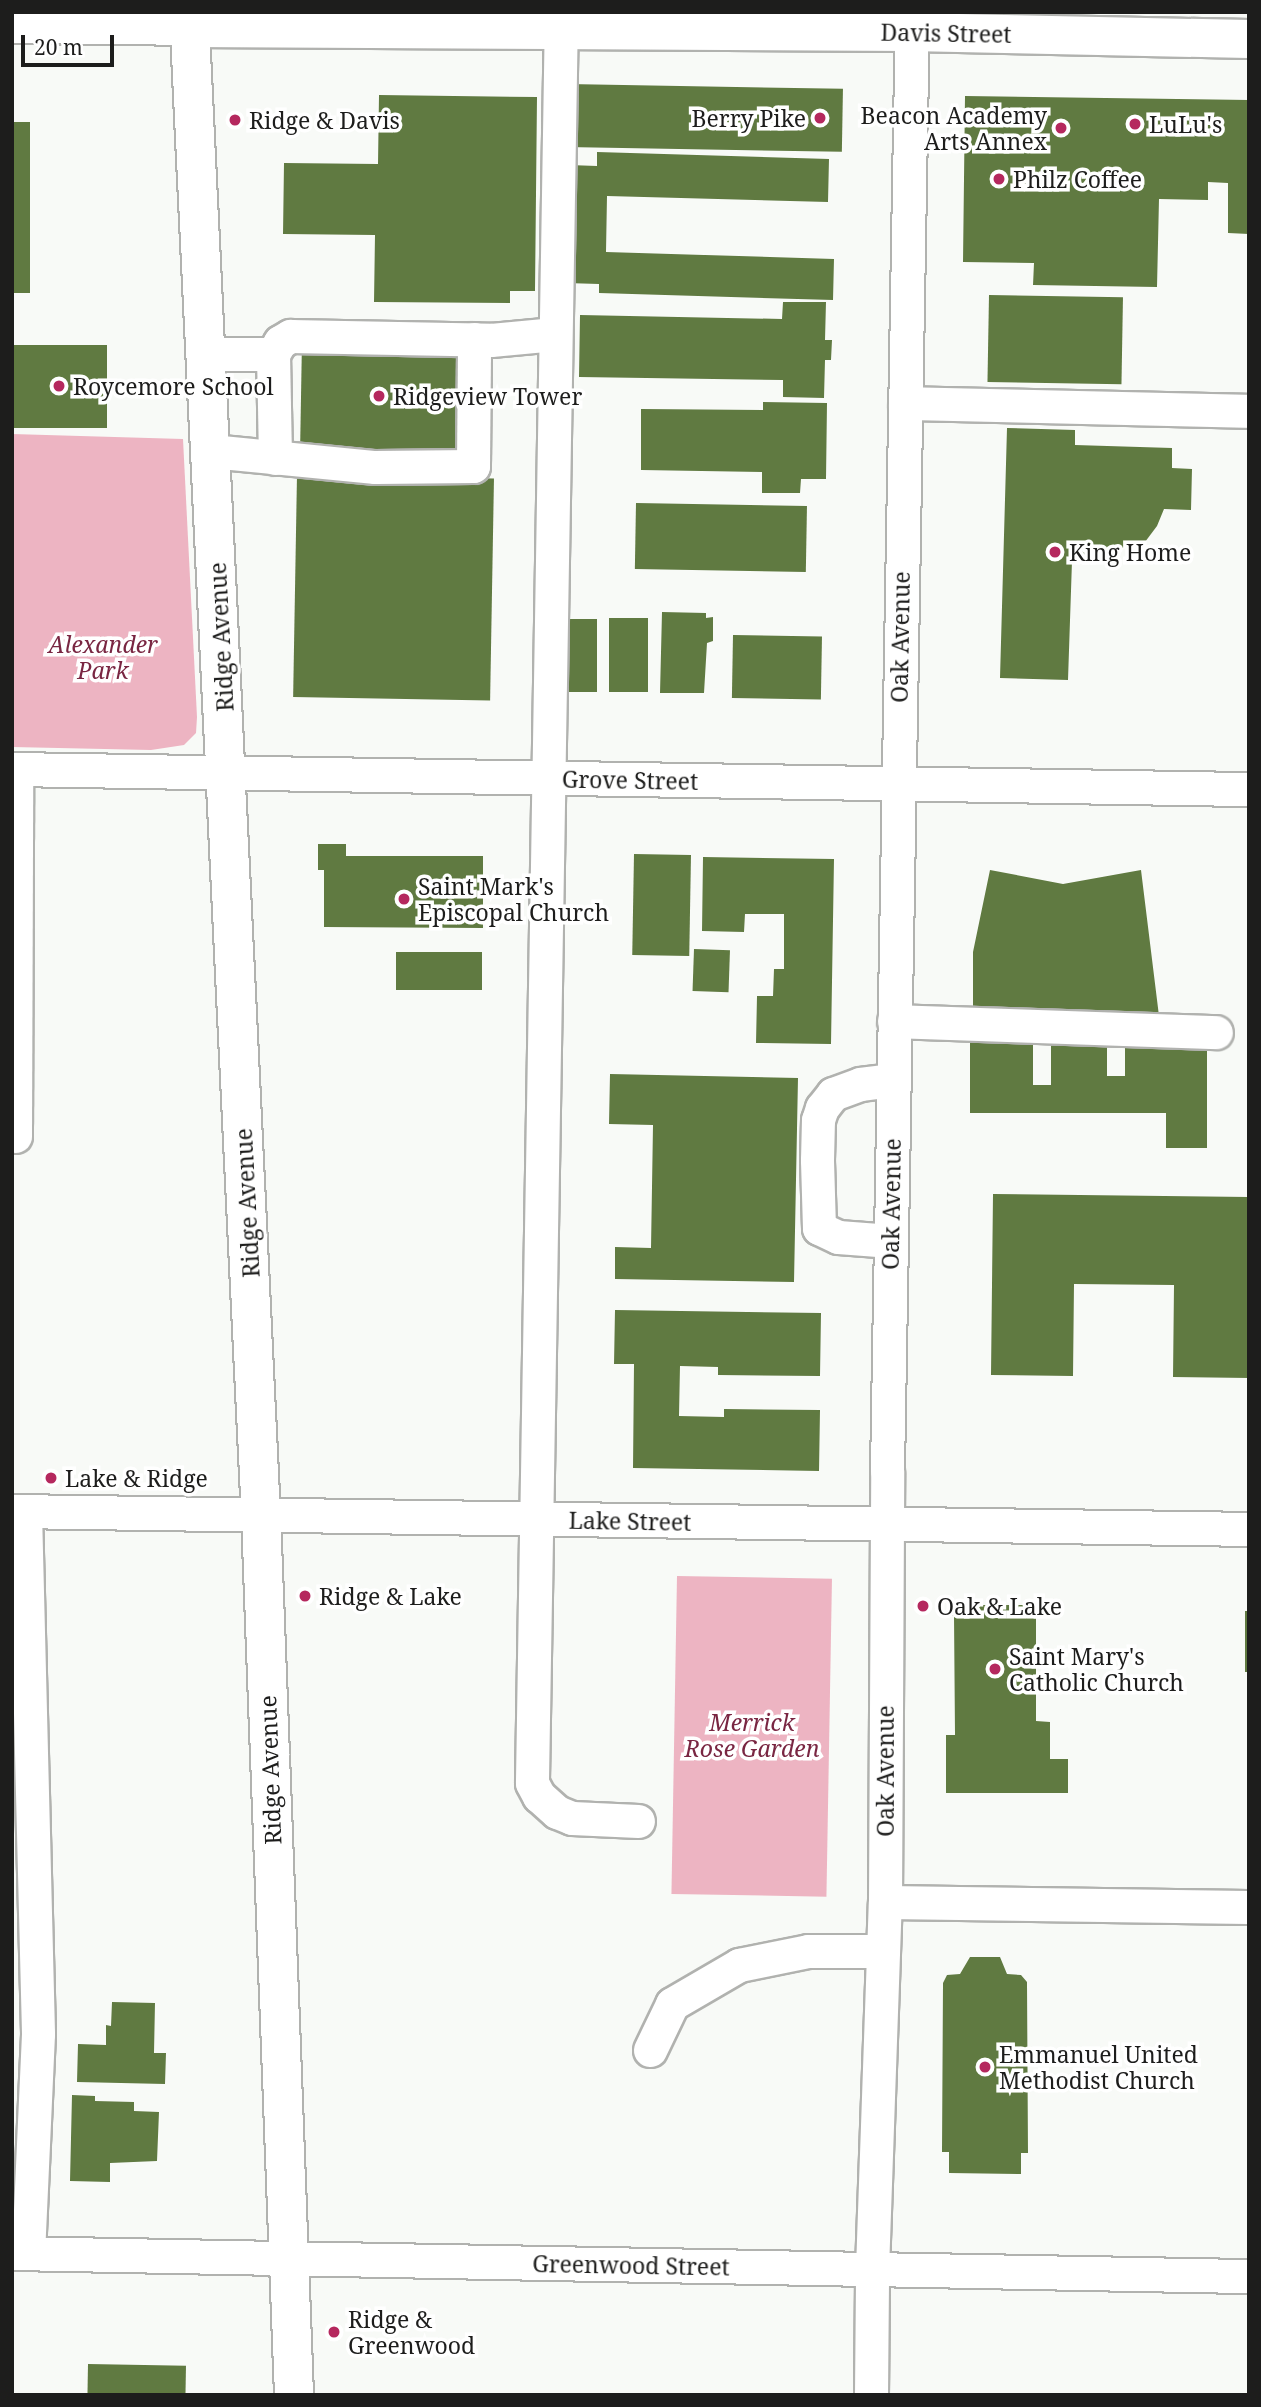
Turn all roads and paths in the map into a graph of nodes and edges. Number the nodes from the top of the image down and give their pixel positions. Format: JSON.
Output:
{"nodes":[{"id":1,"x":190,"y":20,"type":"edge"},
{"id":2,"x":561,"y":21,"type":"edge"},
{"id":3,"x":911,"y":22,"type":"edge"},
{"id":4,"x":12,"y":26,"type":"edge"},
{"id":5,"x":1249,"y":39,"type":"edge"},
{"id":6,"x":555,"y":334,"type":"junction"},
{"id":7,"x":474,"y":340,"type":"junction"},
{"id":8,"x":207,"y":354,"type":"junction"},
{"id":9,"x":273,"y":354,"type":"junction"},
{"id":10,"x":905,"y":403,"type":"junction"},
{"id":11,"x":1249,"y":411,"type":"edge"},
{"id":12,"x":211,"y":451,"type":"junction"},
{"id":13,"x":275,"y":458,"type":"junction"},
{"id":14,"x":14,"y":769,"type":"edge"},
{"id":15,"x":228,"y":773,"type":"junction"},
{"id":16,"x":549,"y":778,"type":"junction"},
{"id":17,"x":897,"y":784,"type":"junction"},
{"id":18,"x":1249,"y":789,"type":"edge"},
{"id":19,"x":894,"y":1021,"type":"junction"},
{"id":20,"x":1216,"y":1032,"type":"dead end"},
{"id":21,"x":893,"y":1080,"type":"junction"},
{"id":22,"x":15,"y":1136,"type":"dead end"},
{"id":23,"x":891,"y":1241,"type":"junction"},
{"id":24,"x":19,"y":1511,"type":"edge"},
{"id":25,"x":261,"y":1516,"type":"junction"},
{"id":26,"x":535,"y":1520,"type":"junction"},
{"id":27,"x":886,"y":1525,"type":"junction"},
{"id":28,"x":1249,"y":1529,"type":"edge"},
{"id":29,"x":638,"y":1821,"type":"dead end"},
{"id":30,"x":885,"y":1902,"type":"junction"},
{"id":31,"x":1249,"y":1908,"type":"edge"},
{"id":32,"x":883,"y":1951,"type":"junction"},
{"id":33,"x":650,"y":2050,"type":"dead end"},
{"id":34,"x":20,"y":2253,"type":"edge"},
{"id":35,"x":288,"y":2259,"type":"junction"},
{"id":36,"x":872,"y":2269,"type":"junction"},
{"id":37,"x":1249,"y":2276,"type":"edge"},
{"id":38,"x":294,"y":2395,"type":"edge"},
{"id":39,"x":871,"y":2395,"type":"edge"}],
"edges":[{"from":1,"to":2,"type":"main road","name":"Davis Street"},
{"from":1,"to":4,"type":"street","name":"Davis Street"},
{"from":1,"to":8,"type":"main road","name":"Ridge Avenue"},
{"from":2,"to":3,"type":"main road","name":"Davis Street"},
{"from":2,"to":6,"type":"street"},
{"from":3,"to":5,"type":"main road","name":"Davis Street"},
{"from":3,"to":10,"type":"street","name":"Oak Avenue"},
{"from":6,"to":7,"type":"street"},
{"from":6,"to":16,"type":"street"},
{"from":7,"to":9,"type":"street"},
{"from":7,"to":13,"type":"street"},
{"from":8,"to":9,"type":"street"},
{"from":8,"to":12,"type":"main road","name":"Ridge Avenue"},
{"from":9,"to":13,"type":"street"},
{"from":10,"to":11,"type":"street"},
{"from":10,"to":17,"type":"street","name":"Oak Avenue"},
{"from":12,"to":13,"type":"street"},
{"from":12,"to":15,"type":"main road","name":"Ridge Avenue"},
{"from":14,"to":15,"type":"street","name":"Grove Street"},
{"from":14,"to":22,"type":"street"},
{"from":15,"to":16,"type":"street","name":"Grove Street"},
{"from":15,"to":25,"type":"main road","name":"Ridge Avenue"},
{"from":16,"to":17,"type":"street","name":"Grove Street"},
{"from":16,"to":26,"type":"street"},
{"from":17,"to":18,"type":"street","name":"Grove Street"},
{"from":17,"to":19,"type":"street","name":"Oak Avenue"},
{"from":19,"to":20,"type":"street"},
{"from":19,"to":21,"type":"street","name":"Oak Avenue"},
{"from":21,"to":23,"type":"street","name":"Oak Avenue"},
{"from":21,"to":23,"type":"street"},
{"from":23,"to":27,"type":"street","name":"Oak Avenue"},
{"from":24,"to":25,"type":"street","name":"Lake Street"},
{"from":24,"to":34,"type":"street"},
{"from":25,"to":26,"type":"street","name":"Lake Street"},
{"from":25,"to":35,"type":"main road","name":"Ridge Avenue"},
{"from":26,"to":27,"type":"street","name":"Lake Street"},
{"from":26,"to":29,"type":"street"},
{"from":27,"to":28,"type":"street","name":"Lake Street"},
{"from":27,"to":30,"type":"street","name":"Oak Avenue"},
{"from":30,"to":31,"type":"street"},
{"from":30,"to":32,"type":"street","name":"Oak Avenue"},
{"from":32,"to":33,"type":"street"},
{"from":32,"to":36,"type":"street","name":"Oak Avenue"},
{"from":34,"to":35,"type":"street","name":"Greenwood Street"},
{"from":35,"to":36,"type":"street","name":"Greenwood Street"},
{"from":35,"to":38,"type":"main road","name":"Ridge Avenue"},
{"from":36,"to":37,"type":"street","name":"Greenwood Street"},
{"from":36,"to":39,"type":"street","name":"Oak Avenue"}]}
